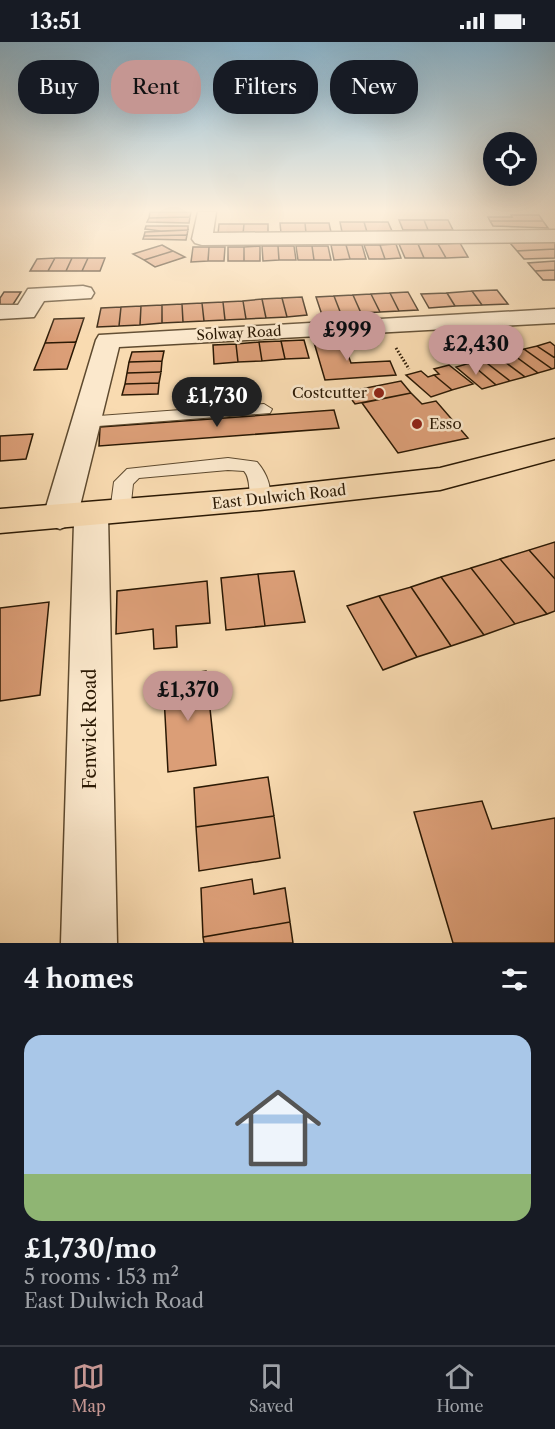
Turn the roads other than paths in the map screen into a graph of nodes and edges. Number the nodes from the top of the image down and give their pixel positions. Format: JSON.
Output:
{"nodes":[{"id":1,"x":83,"y":293,"type":"dead end"},
{"id":2,"x":0,"y":312,"type":"edge"},
{"id":3,"x":555,"y":316,"type":"edge"},
{"id":4,"x":264,"y":409,"type":"dead end"},
{"id":5,"x":85,"y":422,"type":"junction"},
{"id":6,"x":555,"y":449,"type":"edge"},
{"id":7,"x":90,"y":515,"type":"junction"},
{"id":8,"x":0,"y":521,"type":"edge"},
{"id":9,"x":89,"y":943,"type":"edge"}],
"edges":[{"from":1,"to":2,"type":"street"},
{"from":3,"to":5,"type":"street","name":"Solway Road"},
{"from":4,"to":5,"type":"lane"},
{"from":5,"to":7,"type":"street","name":"Solway Road"},
{"from":6,"to":7,"type":"main road","name":"East Dulwich Road"},
{"from":7,"to":8,"type":"main road","name":"East Dulwich Road"},
{"from":7,"to":9,"type":"street","name":"Fenwick Road"}]}
